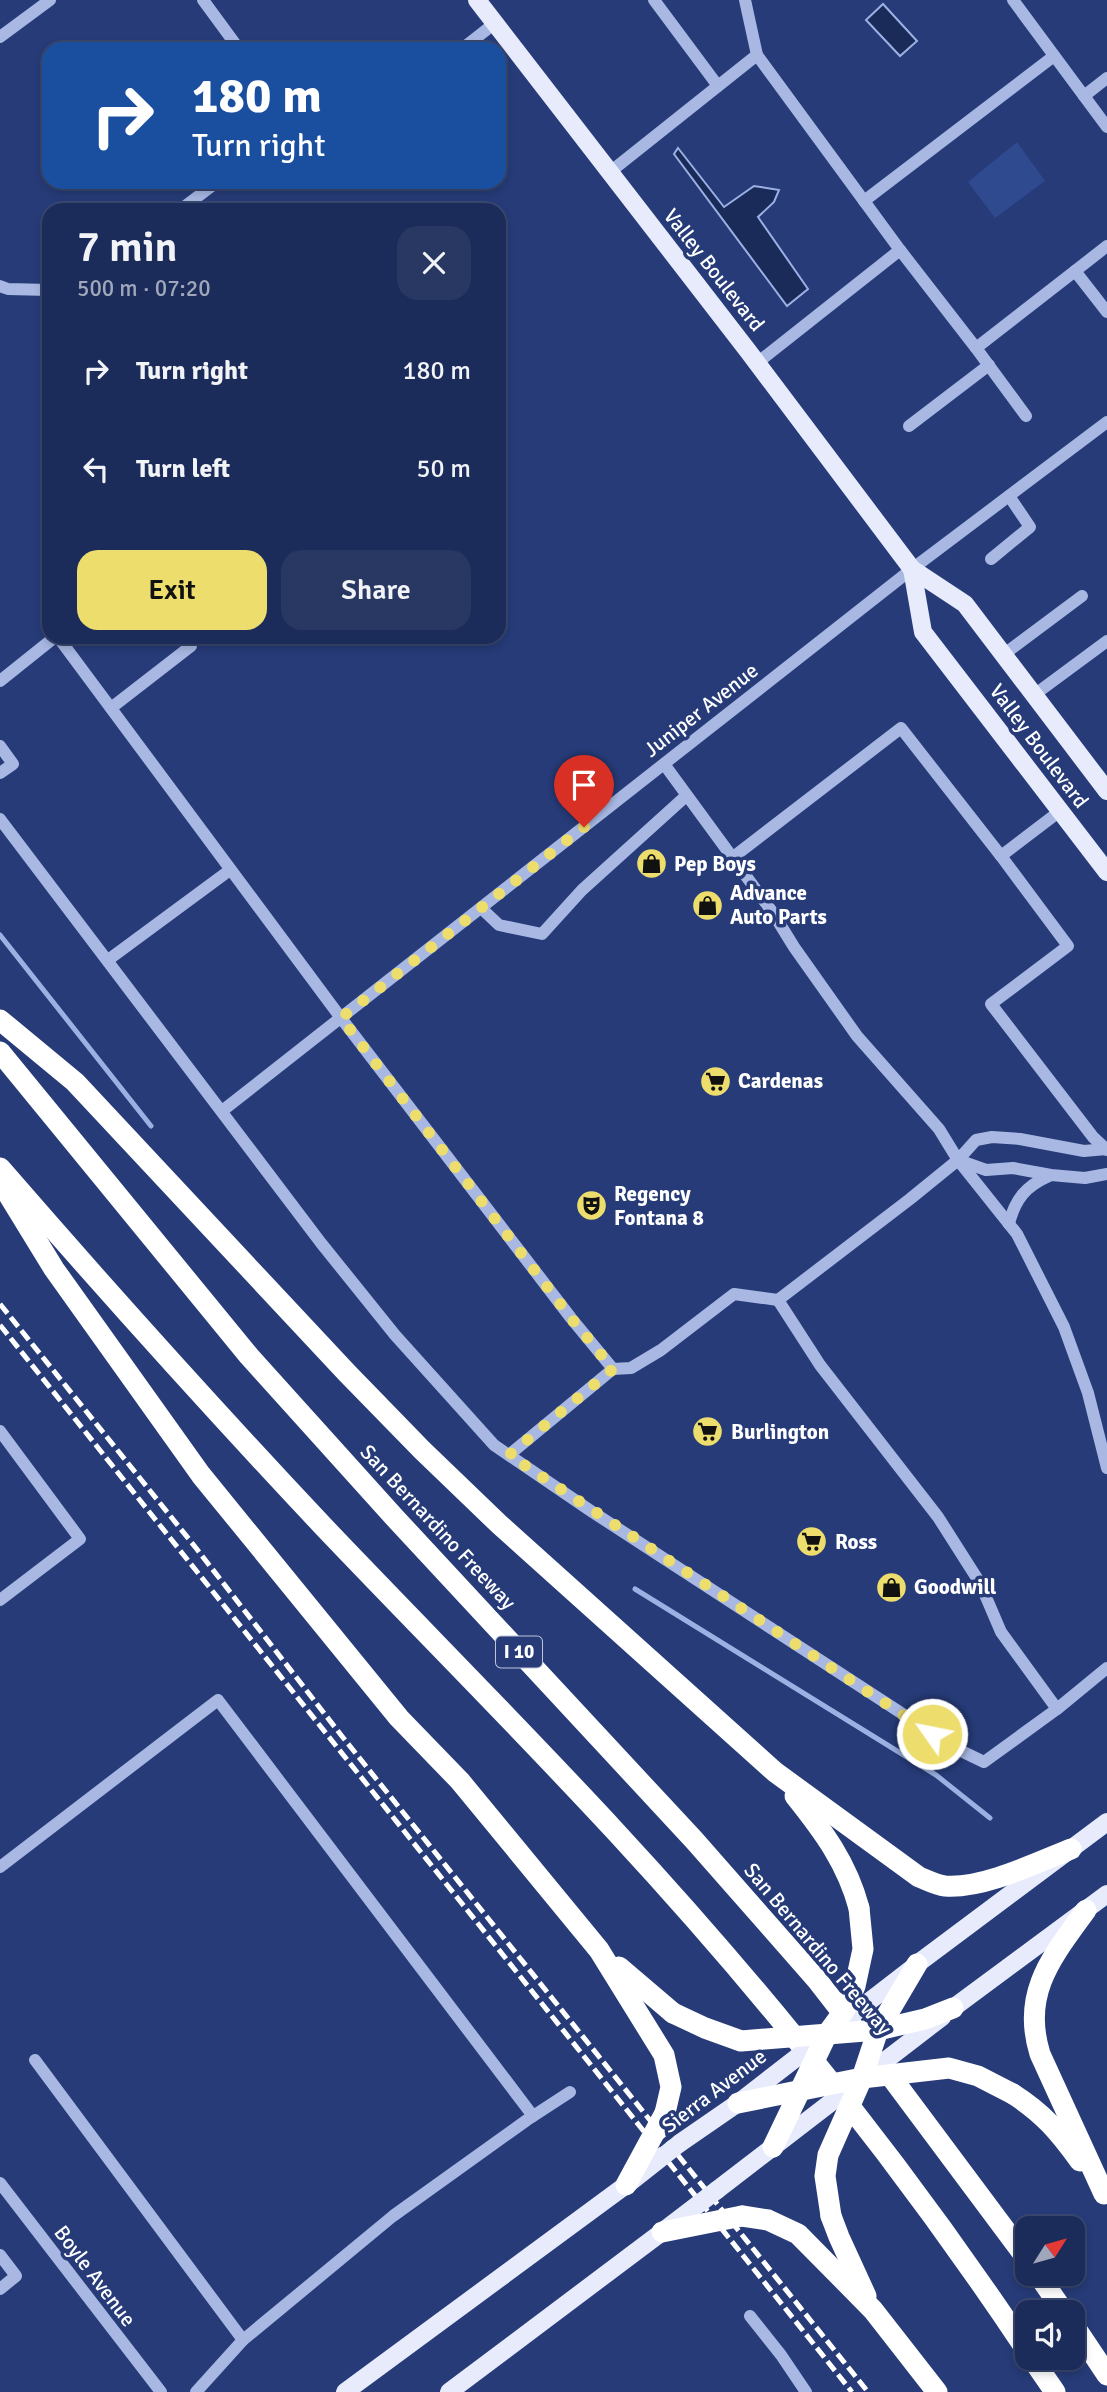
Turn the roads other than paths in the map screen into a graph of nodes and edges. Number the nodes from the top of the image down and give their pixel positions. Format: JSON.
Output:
{"nodes":[{"id":1,"x":50,"y":0,"type":"edge"},
{"id":2,"x":203,"y":0,"type":"edge"},
{"id":3,"x":477,"y":0,"type":"edge"},
{"id":4,"x":654,"y":0,"type":"edge"},
{"id":5,"x":745,"y":0,"type":"edge"},
{"id":6,"x":1013,"y":0,"type":"edge"},
{"id":7,"x":495,"y":23,"type":"junction"},
{"id":8,"x":0,"y":37,"type":"edge"},
{"id":9,"x":234,"y":42,"type":"edge"},
{"id":10,"x":471,"y":42,"type":"edge"},
{"id":11,"x":757,"y":55,"type":"junction"},
{"id":12,"x":1054,"y":55,"type":"junction"},
{"id":13,"x":1107,"y":78,"type":"edge"},
{"id":14,"x":718,"y":86,"type":"junction"},
{"id":15,"x":1084,"y":96,"type":"junction"},
{"id":16,"x":1107,"y":127,"type":"edge"},
{"id":17,"x":610,"y":172,"type":"junction"},
{"id":18,"x":208,"y":189,"type":"edge"},
{"id":19,"x":864,"y":201,"type":"junction"},
{"id":20,"x":189,"y":203,"type":"edge"},
{"id":21,"x":1107,"y":246,"type":"edge"},
{"id":22,"x":900,"y":250,"type":"junction"},
{"id":23,"x":1075,"y":271,"type":"junction"},
{"id":24,"x":4,"y":287,"type":"edge"},
{"id":25,"x":42,"y":290,"type":"edge"},
{"id":26,"x":1107,"y":312,"type":"edge"},
{"id":27,"x":976,"y":348,"type":"junction"},
{"id":28,"x":757,"y":363,"type":"junction"},
{"id":29,"x":989,"y":365,"type":"junction"},
{"id":30,"x":1026,"y":415,"type":"dead end"},
{"id":31,"x":1107,"y":422,"type":"edge"},
{"id":32,"x":909,"y":426,"type":"dead end"},
{"id":33,"x":1009,"y":496,"type":"junction"},
{"id":34,"x":991,"y":559,"type":"dead end"},
{"id":35,"x":912,"y":569,"type":"junction"},
{"id":36,"x":1083,"y":596,"type":"dead end"},
{"id":37,"x":47,"y":644,"type":"edge"},
{"id":38,"x":61,"y":644,"type":"edge"},
{"id":39,"x":189,"y":644,"type":"edge"},
{"id":40,"x":1105,"y":648,"type":"edge"},
{"id":41,"x":1003,"y":654,"type":"junction"},
{"id":42,"x":0,"y":681,"type":"edge"},
{"id":43,"x":1034,"y":695,"type":"junction"},
{"id":44,"x":111,"y":708,"type":"junction"},
{"id":45,"x":0,"y":746,"type":"edge"},
{"id":46,"x":664,"y":764,"type":"junction"},
{"id":47,"x":0,"y":773,"type":"edge"},
{"id":48,"x":1105,"y":784,"type":"edge"},
{"id":49,"x":686,"y":796,"type":"junction"},
{"id":50,"x":1060,"y":811,"type":"junction"},
{"id":51,"x":0,"y":819,"type":"edge"},
{"id":52,"x":1001,"y":856,"type":"junction"},
{"id":53,"x":732,"y":858,"type":"junction"},
{"id":54,"x":230,"y":870,"type":"junction"},
{"id":55,"x":1107,"y":872,"type":"edge"},
{"id":56,"x":481,"y":908,"type":"junction"},
{"id":57,"x":108,"y":960,"type":"junction"},
{"id":58,"x":341,"y":1018,"type":"junction"},
{"id":59,"x":0,"y":1020,"type":"edge"},
{"id":60,"x":0,"y":1052,"type":"edge"},
{"id":61,"x":222,"y":1111,"type":"junction"},
{"id":62,"x":1107,"y":1149,"type":"edge"},
{"id":63,"x":958,"y":1160,"type":"junction"},
{"id":64,"x":0,"y":1168,"type":"edge"},
{"id":65,"x":1107,"y":1174,"type":"edge"},
{"id":66,"x":1051,"y":1175,"type":"junction"},
{"id":67,"x":0,"y":1180,"type":"edge"},
{"id":68,"x":1009,"y":1224,"type":"junction"},
{"id":69,"x":778,"y":1300,"type":"junction"},
{"id":70,"x":613,"y":1369,"type":"junction"},
{"id":71,"x":0,"y":1431,"type":"edge"},
{"id":72,"x":509,"y":1455,"type":"junction"},
{"id":73,"x":1107,"y":1468,"type":"edge"},
{"id":74,"x":0,"y":1600,"type":"edge"},
{"id":75,"x":1107,"y":1668,"type":"edge"},
{"id":76,"x":1058,"y":1709,"type":"junction"},
{"id":77,"x":775,"y":1772,"type":"junction"},
{"id":78,"x":1107,"y":1822,"type":"edge"},
{"id":79,"x":1071,"y":1849,"type":"junction"},
{"id":80,"x":0,"y":1867,"type":"edge"},
{"id":81,"x":1107,"y":1894,"type":"edge"},
{"id":82,"x":1086,"y":1910,"type":"junction"},
{"id":83,"x":599,"y":1950,"type":"junction"},
{"id":84,"x":917,"y":1965,"type":"junction"},
{"id":85,"x":953,"y":2008,"type":"junction"},
{"id":86,"x":878,"y":2030,"type":"junction"},
{"id":87,"x":827,"y":2034,"type":"junction"},
{"id":88,"x":35,"y":2060,"type":"dead end"},
{"id":89,"x":862,"y":2078,"type":"junction"},
{"id":90,"x":802,"y":2088,"type":"junction"},
{"id":91,"x":569,"y":2092,"type":"dead end"},
{"id":92,"x":738,"y":2103,"type":"junction"},
{"id":93,"x":533,"y":2116,"type":"junction"},
{"id":94,"x":773,"y":2147,"type":"junction"},
{"id":95,"x":0,"y":2183,"type":"edge"},
{"id":96,"x":626,"y":2185,"type":"junction"},
{"id":97,"x":1106,"y":2196,"type":"edge"},
{"id":98,"x":662,"y":2232,"type":"junction"},
{"id":99,"x":1015,"y":2242,"type":"edge"},
{"id":100,"x":0,"y":2255,"type":"edge"},
{"id":101,"x":0,"y":2289,"type":"edge"},
{"id":102,"x":873,"y":2311,"type":"junction"},
{"id":103,"x":750,"y":2316,"type":"dead end"},
{"id":104,"x":1015,"y":2334,"type":"edge"},
{"id":105,"x":243,"y":2340,"type":"junction"},
{"id":106,"x":1085,"y":2343,"type":"edge"},
{"id":107,"x":1040,"y":2370,"type":"edge"},
{"id":108,"x":1107,"y":2375,"type":"edge"},
{"id":109,"x":161,"y":2392,"type":"edge"},
{"id":110,"x":196,"y":2392,"type":"edge"},
{"id":111,"x":345,"y":2392,"type":"edge"},
{"id":112,"x":449,"y":2392,"type":"edge"},
{"id":113,"x":806,"y":2392,"type":"edge"},
{"id":114,"x":937,"y":2392,"type":"edge"},
{"id":115,"x":1055,"y":2392,"type":"edge"}],
"edges":[{"from":1,"to":8,"type":"street"},
{"from":2,"to":9,"type":"street"},
{"from":3,"to":7,"type":"main road","name":"Valley Boulevard"},
{"from":4,"to":14,"type":"street"},
{"from":5,"to":11,"type":"street"},
{"from":6,"to":12,"type":"street"},
{"from":7,"to":10,"type":"street"},
{"from":7,"to":17,"type":"main road","name":"Valley Boulevard"},
{"from":11,"to":14,"type":"street"},
{"from":11,"to":19,"type":"street"},
{"from":12,"to":15,"type":"street"},
{"from":12,"to":19,"type":"street"},
{"from":13,"to":15,"type":"street"},
{"from":14,"to":17,"type":"street"},
{"from":15,"to":16,"type":"street"},
{"from":17,"to":28,"type":"main road","name":"Valley Boulevard"},
{"from":18,"to":20,"type":"street"},
{"from":19,"to":22,"type":"street"},
{"from":21,"to":23,"type":"street"},
{"from":22,"to":27,"type":"street"},
{"from":22,"to":28,"type":"street"},
{"from":23,"to":26,"type":"street"},
{"from":23,"to":27,"type":"street"},
{"from":24,"to":25,"type":"street"},
{"from":27,"to":29,"type":"street"},
{"from":28,"to":35,"type":"main road","name":"Valley Boulevard"},
{"from":29,"to":30,"type":"street"},
{"from":29,"to":32,"type":"street"},
{"from":31,"to":33,"type":"street","name":"Juniper Avenue"},
{"from":33,"to":34,"type":"street"},
{"from":33,"to":35,"type":"street","name":"Juniper Avenue"},
{"from":35,"to":41,"type":"main road","name":"Valley Boulevard"},
{"from":35,"to":46,"type":"street","name":"Juniper Avenue"},
{"from":35,"to":50,"type":"main road","name":"Valley Boulevard"},
{"from":36,"to":41,"type":"street"},
{"from":37,"to":42,"type":"street"},
{"from":38,"to":44,"type":"street"},
{"from":39,"to":44,"type":"street"},
{"from":40,"to":43,"type":"street"},
{"from":41,"to":43,"type":"main road","name":"Valley Boulevard"},
{"from":43,"to":48,"type":"main road","name":"Valley Boulevard"},
{"from":44,"to":54,"type":"street"},
{"from":45,"to":47,"type":"street"},
{"from":46,"to":49,"type":"street"},
{"from":46,"to":56,"type":"street","name":"Juniper Avenue"},
{"from":49,"to":53,"type":"street"},
{"from":49,"to":56,"type":"street"},
{"from":50,"to":52,"type":"street"},
{"from":50,"to":55,"type":"main road","name":"Valley Boulevard"},
{"from":51,"to":57,"type":"street"},
{"from":52,"to":53,"type":"street"},
{"from":52,"to":62,"type":"street"},
{"from":53,"to":63,"type":"street"},
{"from":54,"to":57,"type":"street"},
{"from":54,"to":58,"type":"street"},
{"from":56,"to":58,"type":"street","name":"Juniper Avenue"},
{"from":57,"to":61,"type":"street"},
{"from":58,"to":61,"type":"street","name":"Juniper Avenue"},
{"from":58,"to":70,"type":"street"},
{"from":59,"to":77,"type":"highway"},
{"from":60,"to":99,"type":"highway","name":"San Bernardino Freeway","number":"I 10"},
{"from":61,"to":72,"type":"street"},
{"from":62,"to":63,"type":"street"},
{"from":63,"to":66,"type":"street"},
{"from":63,"to":68,"type":"street"},
{"from":63,"to":69,"type":"street"},
{"from":64,"to":104,"type":"highway","number":"I 10"},
{"from":65,"to":66,"type":"street"},
{"from":66,"to":68,"type":"street"},
{"from":67,"to":83,"type":"highway"},
{"from":68,"to":73,"type":"street"},
{"from":69,"to":70,"type":"street"},
{"from":69,"to":76,"type":"street"},
{"from":70,"to":72,"type":"street"},
{"from":71,"to":74,"type":"street"},
{"from":72,"to":76,"type":"street"},
{"from":75,"to":76,"type":"street"},
{"from":77,"to":79,"type":"highway"},
{"from":77,"to":87,"type":"highway","bridge":true},
{"from":78,"to":79,"type":"main road","name":"Sierra Avenue"},
{"from":79,"to":84,"type":"main road","name":"Sierra Avenue"},
{"from":80,"to":93,"type":"street"},
{"from":81,"to":82,"type":"main road"},
{"from":82,"to":85,"type":"main road"},
{"from":82,"to":97,"type":"highway"},
{"from":83,"to":87,"type":"highway","bridge":true},
{"from":83,"to":96,"type":"highway","bridge":true},
{"from":84,"to":86,"type":"highway","bridge":true},
{"from":84,"to":87,"type":"main road","name":"Sierra Avenue","bridge":true},
{"from":85,"to":86,"type":"highway","bridge":true},
{"from":85,"to":89,"type":"main road","bridge":true},
{"from":86,"to":87,"type":"highway","bridge":true},
{"from":86,"to":89,"type":"highway","bridge":true},
{"from":87,"to":90,"type":"highway","bridge":true},
{"from":87,"to":92,"type":"main road","name":"Sierra Avenue","bridge":true},
{"from":88,"to":105,"type":"street"},
{"from":89,"to":90,"type":"highway","bridge":true},
{"from":89,"to":94,"type":"main road","bridge":true},
{"from":89,"to":97,"type":"highway","bridge":true},
{"from":89,"to":102,"type":"highway","bridge":true},
{"from":90,"to":92,"type":"highway","bridge":true},
{"from":90,"to":94,"type":"highway","bridge":true},
{"from":91,"to":93,"type":"street"},
{"from":92,"to":96,"type":"main road","name":"Sierra Avenue","bridge":true},
{"from":93,"to":105,"type":"street"},
{"from":94,"to":98,"type":"main road","bridge":true},
{"from":95,"to":109,"type":"street","name":"Boyle Avenue"},
{"from":96,"to":111,"type":"main road","name":"Sierra Avenue"},
{"from":98,"to":102,"type":"highway","bridge":true},
{"from":98,"to":112,"type":"main road"},
{"from":100,"to":101,"type":"street"},
{"from":102,"to":114,"type":"highway"},
{"from":103,"to":113,"type":"street"},
{"from":105,"to":110,"type":"street"},
{"from":106,"to":108,"type":"highway"},
{"from":107,"to":115,"type":"highway"}]}
